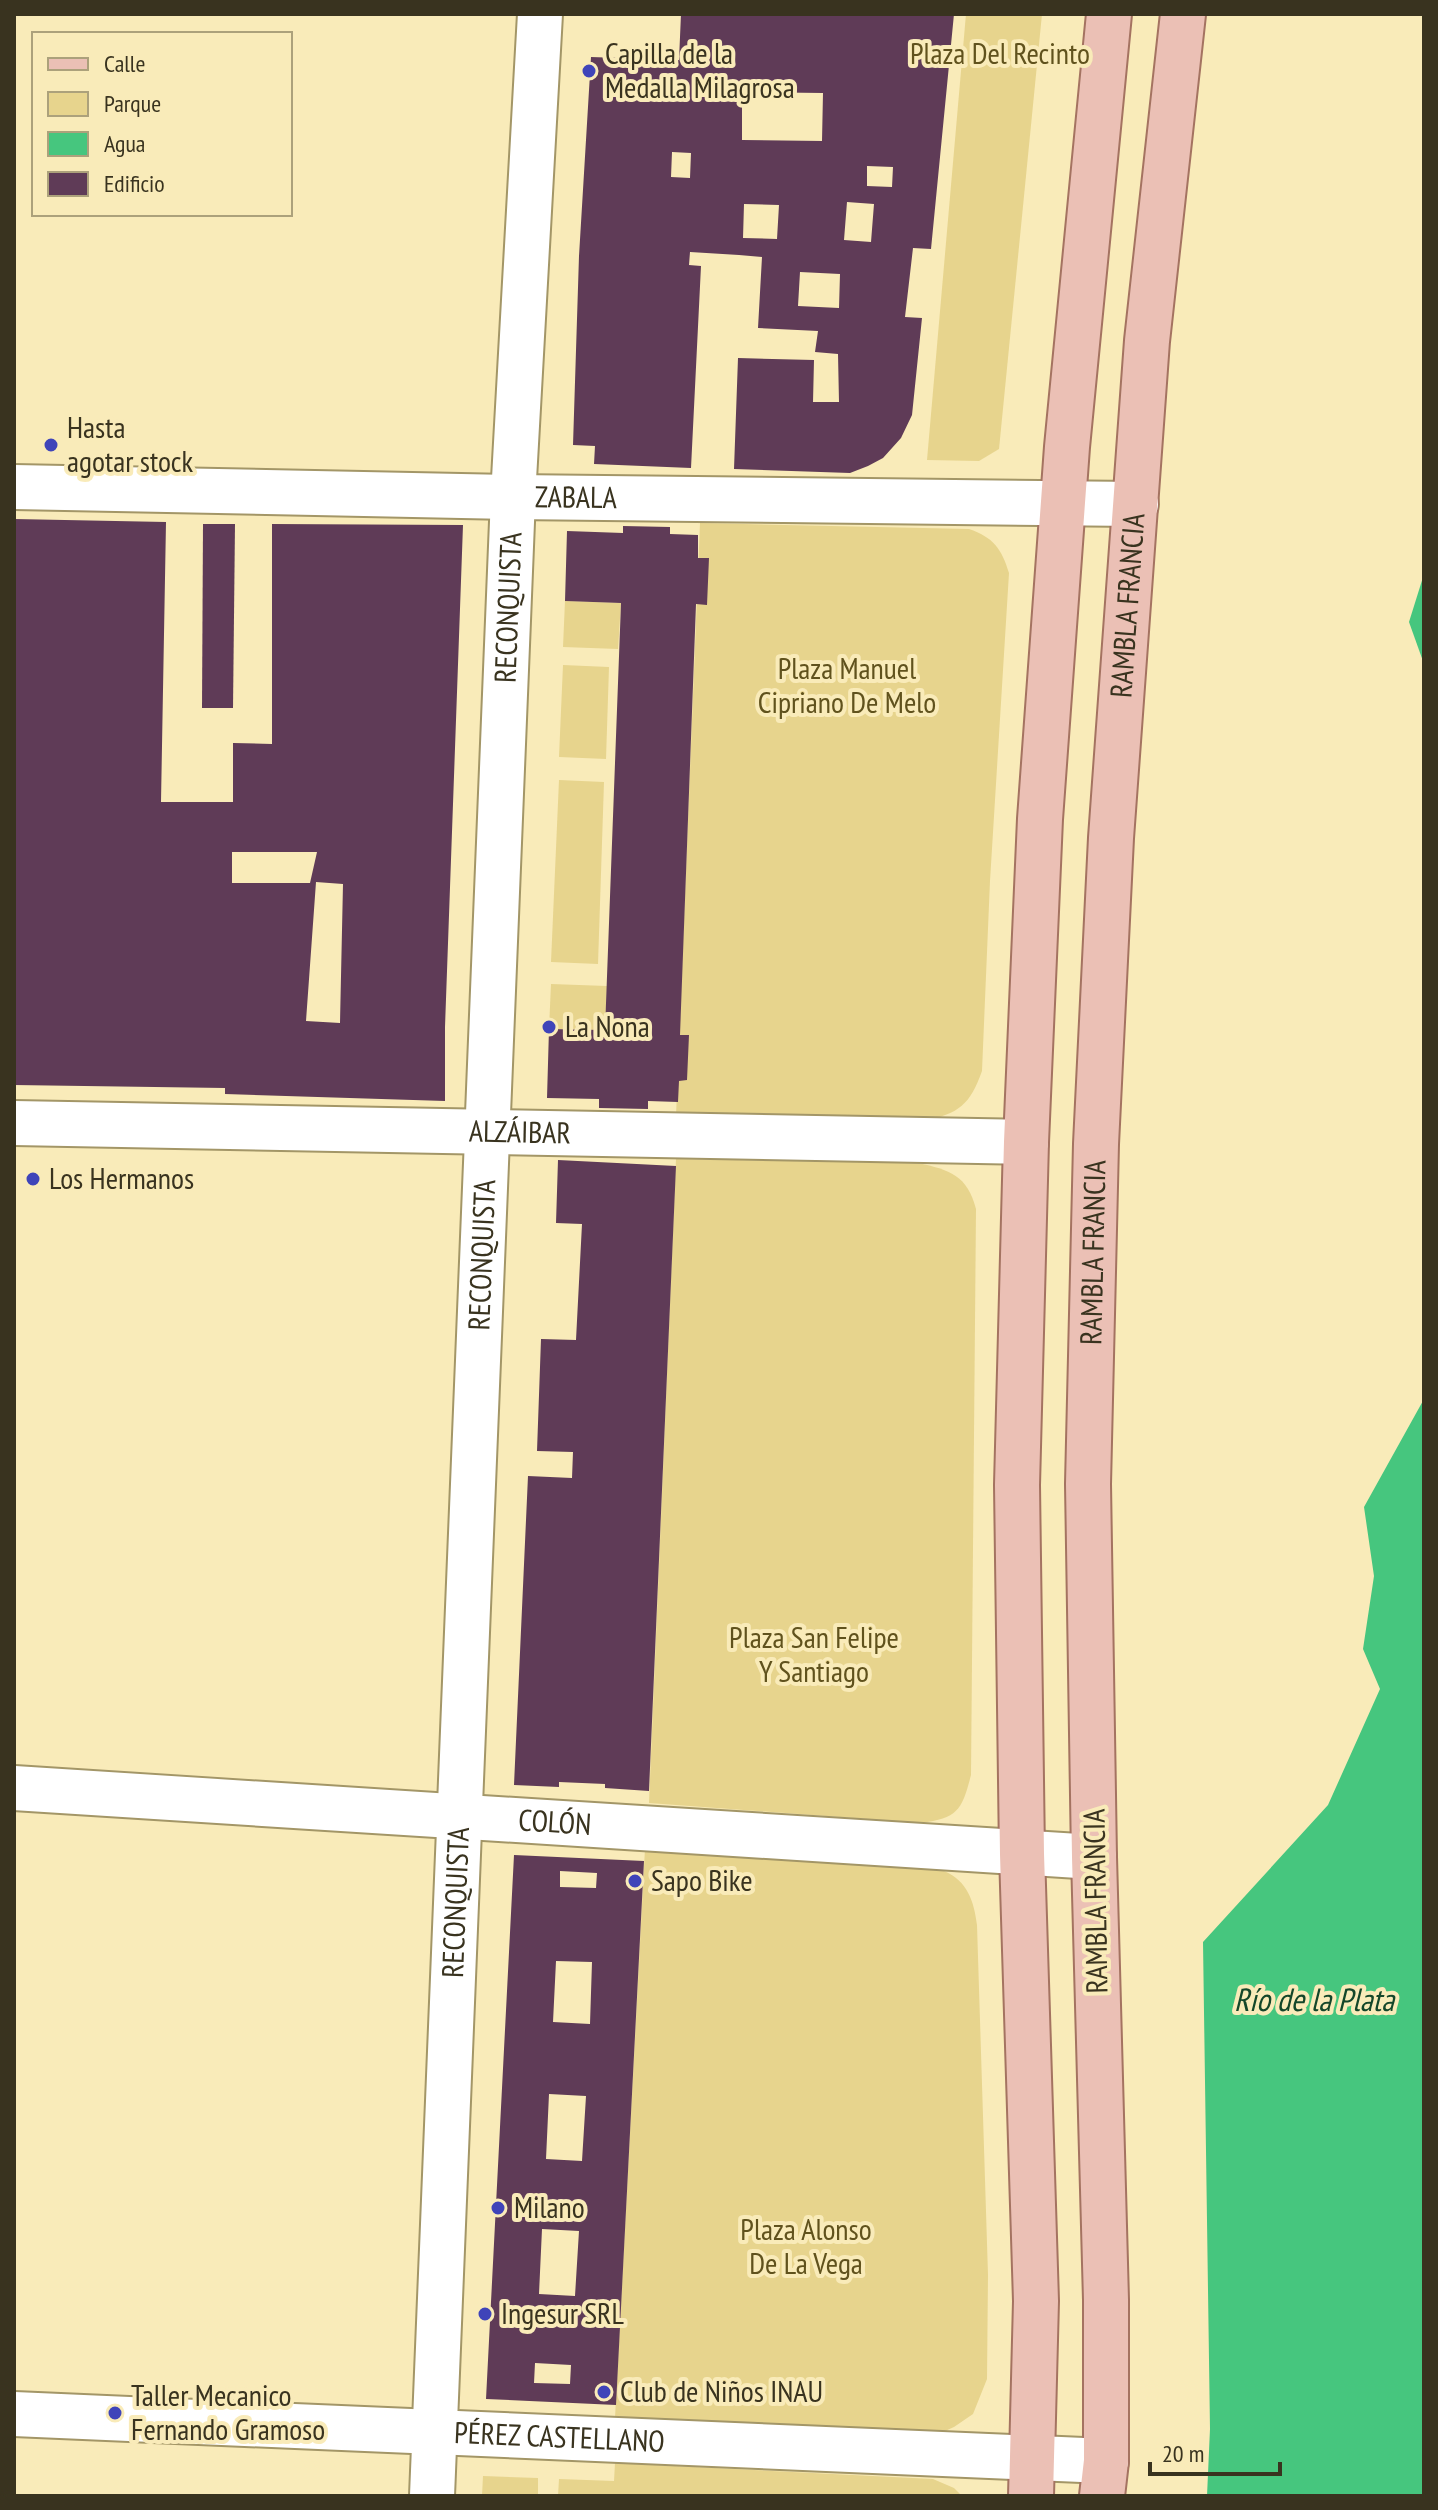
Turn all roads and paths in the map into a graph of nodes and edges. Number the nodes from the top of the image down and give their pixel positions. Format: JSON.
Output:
{"nodes":[{"id":1,"x":540,"y":14,"type":"edge"},
{"id":2,"x":1109,"y":14,"type":"edge"},
{"id":3,"x":1183,"y":14,"type":"edge"},
{"id":4,"x":14,"y":487,"type":"edge"},
{"id":5,"x":513,"y":497,"type":"junction"},
{"id":6,"x":1064,"y":501,"type":"junction"},
{"id":7,"x":1136,"y":504,"type":"junction"},
{"id":8,"x":14,"y":1123,"type":"edge"},
{"id":9,"x":489,"y":1131,"type":"junction"},
{"id":10,"x":1026,"y":1142,"type":"junction"},
{"id":11,"x":14,"y":1788,"type":"edge"},
{"id":12,"x":460,"y":1815,"type":"junction"},
{"id":13,"x":1022,"y":1854,"type":"junction"},
{"id":14,"x":1094,"y":1857,"type":"junction"},
{"id":15,"x":14,"y":2414,"type":"edge"},
{"id":16,"x":436,"y":2433,"type":"junction"},
{"id":17,"x":1033,"y":2477,"type":"edge"},
{"id":18,"x":1104,"y":2478,"type":"edge"},
{"id":19,"x":432,"y":2496,"type":"edge"}],
"edges":[{"from":1,"to":5,"type":"street","name":"RECONQUISTA"},
{"from":2,"to":6,"type":"main road"},
{"from":3,"to":7,"type":"main road","name":"RAMBLA FRANCIA"},
{"from":4,"to":5,"type":"street","name":"ZABALA"},
{"from":5,"to":6,"type":"street","name":"ZABALA"},
{"from":5,"to":9,"type":"street","name":"RECONQUISTA"},
{"from":6,"to":7,"type":"street","name":"ZABALA"},
{"from":6,"to":10,"type":"main road"},
{"from":7,"to":14,"type":"main road","name":"RAMBLA FRANCIA"},
{"from":8,"to":9,"type":"street","name":"ALZÁIBAR"},
{"from":9,"to":10,"type":"street","name":"ALZÁIBAR"},
{"from":9,"to":12,"type":"street","name":"RECONQUISTA"},
{"from":10,"to":13,"type":"main road"},
{"from":11,"to":12,"type":"street","name":"COLÓN"},
{"from":12,"to":13,"type":"street","name":"COLÓN"},
{"from":12,"to":16,"type":"street","name":"RECONQUISTA"},
{"from":13,"to":14,"type":"street","name":"COLÓN"},
{"from":13,"to":17,"type":"main road"},
{"from":14,"to":18,"type":"main road","name":"RAMBLA FRANCIA"},
{"from":15,"to":16,"type":"street","name":"PÉREZ CASTELLANO"},
{"from":16,"to":17,"type":"street","name":"PÉREZ CASTELLANO"},
{"from":16,"to":19,"type":"street","name":"RECONQUISTA"},
{"from":17,"to":18,"type":"street","name":"PÉREZ CASTELLANO"}]}
